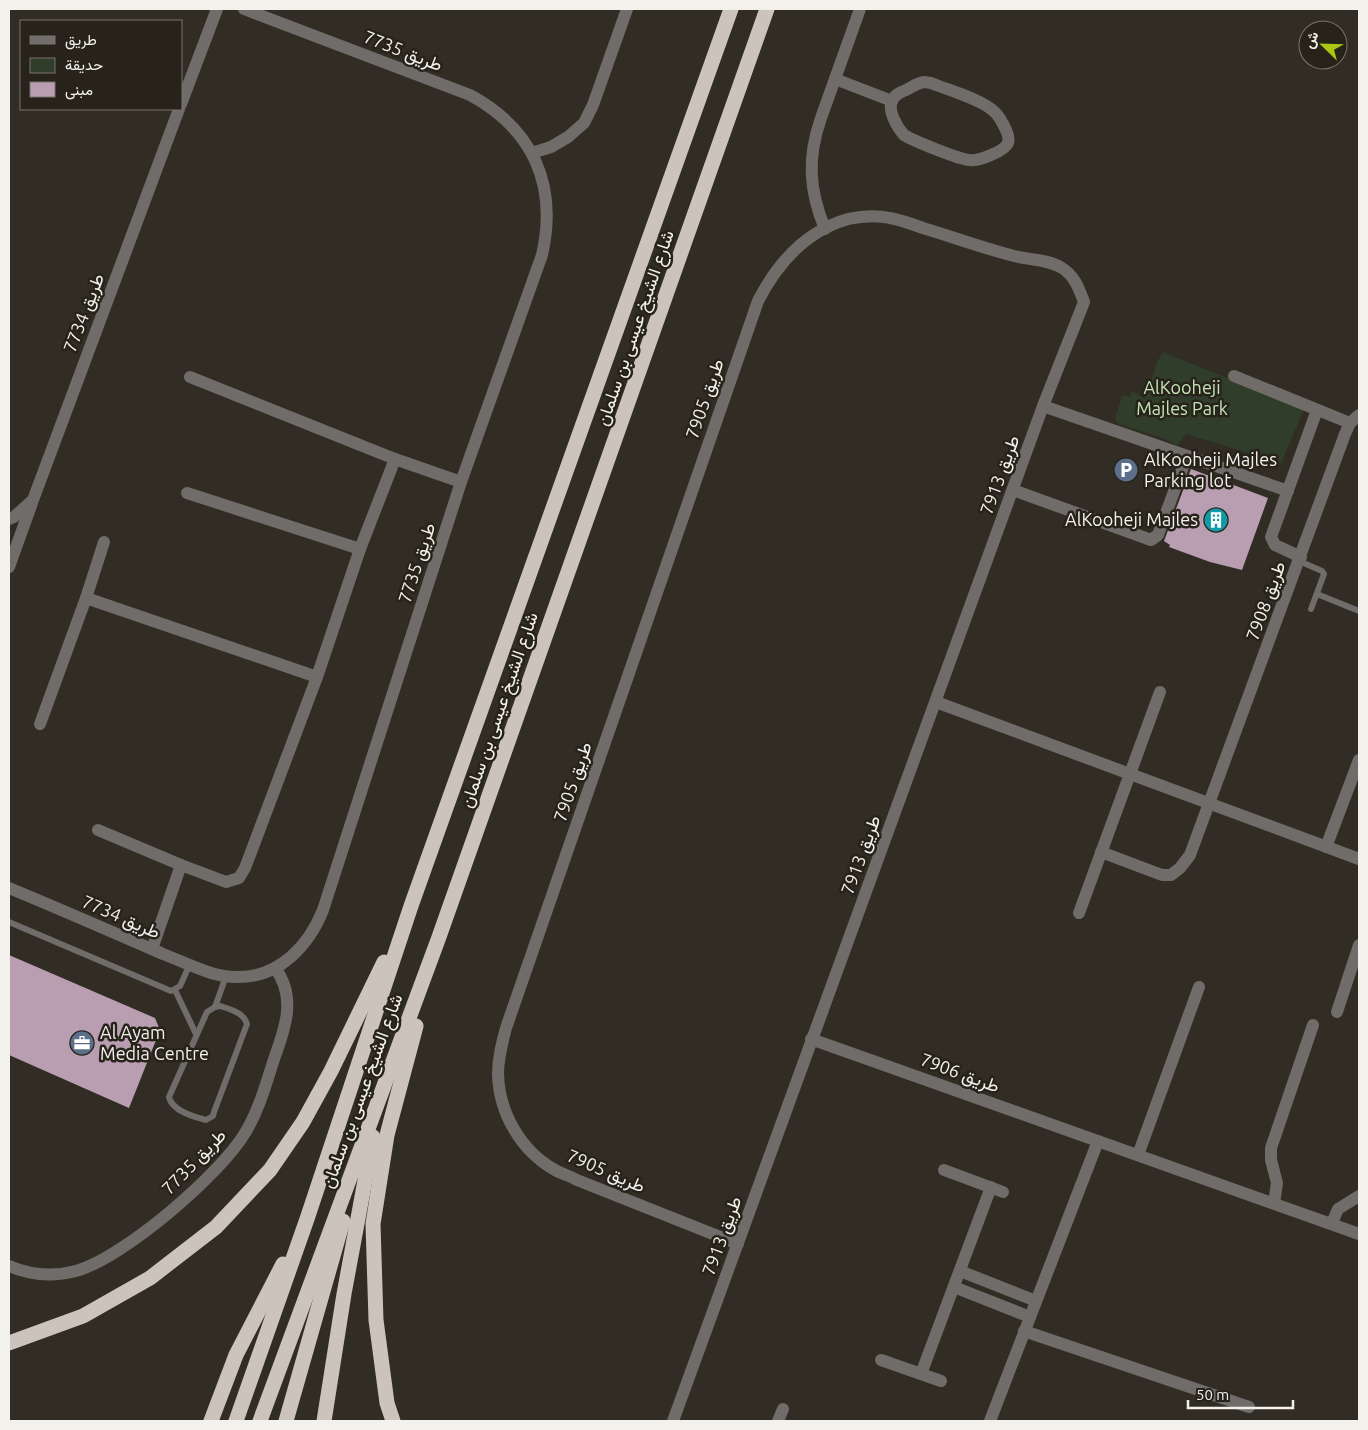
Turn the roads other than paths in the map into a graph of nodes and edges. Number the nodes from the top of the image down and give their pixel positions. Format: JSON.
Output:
{"nodes":[{"id":1,"x":217,"y":9,"type":"edge"},
{"id":2,"x":244,"y":9,"type":"edge"},
{"id":3,"x":627,"y":9,"type":"edge"},
{"id":4,"x":731,"y":9,"type":"edge"},
{"id":5,"x":767,"y":9,"type":"edge"},
{"id":6,"x":860,"y":9,"type":"edge"},
{"id":7,"x":834,"y":79,"type":"junction"},
{"id":8,"x":182,"y":101,"type":"edge"},
{"id":9,"x":892,"y":101,"type":"junction"},
{"id":10,"x":179,"y":110,"type":"edge"},
{"id":11,"x":532,"y":153,"type":"junction"},
{"id":12,"x":824,"y":229,"type":"junction"},
{"id":13,"x":1084,"y":302,"type":"joint"},
{"id":14,"x":1234,"y":376,"type":"dead end"},
{"id":15,"x":190,"y":377,"type":"dead end"},
{"id":16,"x":1043,"y":406,"type":"junction"},
{"id":17,"x":1317,"y":412,"type":"junction"},
{"id":18,"x":1355,"y":419,"type":"edge"},
{"id":19,"x":1187,"y":456,"type":"junction"},
{"id":20,"x":395,"y":459,"type":"junction"},
{"id":21,"x":461,"y":482,"type":"junction"},
{"id":22,"x":1013,"y":490,"type":"junction"},
{"id":23,"x":1288,"y":491,"type":"junction"},
{"id":24,"x":187,"y":493,"type":"dead end"},
{"id":25,"x":33,"y":500,"type":"junction"},
{"id":26,"x":9,"y":519,"type":"edge"},
{"id":27,"x":104,"y":542,"type":"dead end"},
{"id":28,"x":360,"y":550,"type":"junction"},
{"id":29,"x":1300,"y":559,"type":"junction"},
{"id":30,"x":9,"y":567,"type":"edge"},
{"id":31,"x":1317,"y":594,"type":"junction"},
{"id":32,"x":86,"y":598,"type":"junction"},
{"id":33,"x":1311,"y":609,"type":"dead end"},
{"id":34,"x":1359,"y":611,"type":"edge"},
{"id":35,"x":317,"y":677,"type":"junction"},
{"id":36,"x":1160,"y":692,"type":"dead end"},
{"id":37,"x":936,"y":702,"type":"junction"},
{"id":38,"x":40,"y":724,"type":"dead end"},
{"id":39,"x":1359,"y":760,"type":"edge"},
{"id":40,"x":1130,"y":773,"type":"junction"},
{"id":41,"x":1210,"y":803,"type":"junction"},
{"id":42,"x":98,"y":830,"type":"dead end"},
{"id":43,"x":1326,"y":847,"type":"junction"},
{"id":44,"x":1101,"y":852,"type":"junction"},
{"id":45,"x":1359,"y":860,"type":"edge"},
{"id":46,"x":181,"y":865,"type":"junction"},
{"id":47,"x":9,"y":889,"type":"edge"},
{"id":48,"x":411,"y":906,"type":"junction"},
{"id":49,"x":1079,"y":912,"type":"dead end"},
{"id":50,"x":9,"y":922,"type":"edge"},
{"id":51,"x":439,"y":937,"type":"junction"},
{"id":52,"x":1359,"y":945,"type":"edge"},
{"id":53,"x":152,"y":949,"type":"junction"},
{"id":54,"x":190,"y":964,"type":"junction"},
{"id":55,"x":275,"y":968,"type":"junction"},
{"id":56,"x":223,"y":976,"type":"junction"},
{"id":57,"x":1199,"y":987,"type":"dead end"},
{"id":58,"x":175,"y":990,"type":"junction"},
{"id":59,"x":215,"y":1007,"type":"junction"},
{"id":60,"x":1338,"y":1012,"type":"dead end"},
{"id":61,"x":1313,"y":1026,"type":"dead end"},
{"id":62,"x":196,"y":1034,"type":"junction"},
{"id":63,"x":811,"y":1039,"type":"junction"},
{"id":64,"x":386,"y":1080,"type":"junction"},
{"id":65,"x":370,"y":1124,"type":"junction"},
{"id":66,"x":1098,"y":1140,"type":"junction"},
{"id":67,"x":1138,"y":1155,"type":"junction"},
{"id":68,"x":944,"y":1170,"type":"dead end"},
{"id":69,"x":1359,"y":1196,"type":"edge"},
{"id":70,"x":1274,"y":1203,"type":"junction"},
{"id":71,"x":307,"y":1219,"type":"junction"},
{"id":72,"x":1332,"y":1223,"type":"junction"},
{"id":73,"x":1359,"y":1234,"type":"edge"},
{"id":74,"x":738,"y":1244,"type":"junction"},
{"id":75,"x":9,"y":1266,"type":"edge"},
{"id":76,"x":960,"y":1271,"type":"junction"},
{"id":77,"x":954,"y":1287,"type":"junction"},
{"id":78,"x":1036,"y":1301,"type":"junction"},
{"id":79,"x":1030,"y":1317,"type":"junction"},
{"id":80,"x":1024,"y":1330,"type":"junction"},
{"id":81,"x":9,"y":1343,"type":"edge"},
{"id":82,"x":881,"y":1360,"type":"dead end"},
{"id":83,"x":921,"y":1374,"type":"junction"},
{"id":84,"x":941,"y":1381,"type":"dead end"},
{"id":85,"x":1249,"y":1407,"type":"dead end"},
{"id":86,"x":211,"y":1421,"type":"edge"},
{"id":87,"x":236,"y":1421,"type":"edge"},
{"id":88,"x":260,"y":1421,"type":"edge"},
{"id":89,"x":286,"y":1421,"type":"edge"},
{"id":90,"x":324,"y":1421,"type":"edge"},
{"id":91,"x":393,"y":1421,"type":"edge"},
{"id":92,"x":673,"y":1421,"type":"edge"},
{"id":93,"x":990,"y":1421,"type":"edge"}],
"edges":[{"from":1,"to":8,"type":"street"},
{"from":2,"to":11,"type":"street","name":"طريق 7735"},
{"from":3,"to":11,"type":"street"},
{"from":4,"to":48,"type":"highway","name":"شارع الشيخ عيسى بن سلمان"},
{"from":5,"to":51,"type":"highway","name":"شارع الشيخ عيسى بن سلمان"},
{"from":6,"to":7,"type":"street"},
{"from":7,"to":9,"type":"street"},
{"from":7,"to":12,"type":"street"},
{"from":9,"to":9,"type":"street"},
{"from":10,"to":25,"type":"street","name":"طريق 7734"},
{"from":11,"to":21,"type":"street","name":"طريق 7735"},
{"from":12,"to":13,"type":"street","name":"طريق 7905"},
{"from":12,"to":74,"type":"street","name":"طريق 7905"},
{"from":13,"to":16,"type":"street","name":"طريق 7913"},
{"from":14,"to":17,"type":"street"},
{"from":15,"to":20,"type":"street"},
{"from":16,"to":19,"type":"street"},
{"from":16,"to":22,"type":"street","name":"طريق 7913"},
{"from":17,"to":18,"type":"street"},
{"from":17,"to":23,"type":"street"},
{"from":18,"to":29,"type":"street","name":"طريق 7908"},
{"from":19,"to":22,"type":"street"},
{"from":19,"to":23,"type":"street"},
{"from":20,"to":21,"type":"street"},
{"from":20,"to":28,"type":"street"},
{"from":21,"to":55,"type":"street","name":"طريق 7735"},
{"from":22,"to":37,"type":"street","name":"طريق 7913"},
{"from":23,"to":29,"type":"street"},
{"from":24,"to":28,"type":"street"},
{"from":25,"to":26,"type":"street","name":"طريق 7734"},
{"from":25,"to":30,"type":"street"},
{"from":27,"to":32,"type":"street"},
{"from":28,"to":35,"type":"street"},
{"from":29,"to":31,"type":"lane"},
{"from":29,"to":41,"type":"street","name":"طريق 7908"},
{"from":31,"to":33,"type":"lane"},
{"from":31,"to":34,"type":"lane"},
{"from":32,"to":35,"type":"street"},
{"from":32,"to":38,"type":"street"},
{"from":35,"to":46,"type":"street"},
{"from":36,"to":40,"type":"street"},
{"from":37,"to":40,"type":"street"},
{"from":37,"to":63,"type":"street","name":"طريق 7913"},
{"from":39,"to":43,"type":"street"},
{"from":40,"to":41,"type":"street"},
{"from":40,"to":44,"type":"street"},
{"from":41,"to":43,"type":"street"},
{"from":41,"to":44,"type":"street","name":"طريق 7908"},
{"from":42,"to":46,"type":"street"},
{"from":43,"to":45,"type":"street"},
{"from":44,"to":49,"type":"street"},
{"from":46,"to":53,"type":"street"},
{"from":47,"to":53,"type":"street","name":"طريق 7734"},
{"from":48,"to":71,"type":"highway","name":"شارع الشيخ عيسى بن سلمان"},
{"from":48,"to":81,"type":"highway"},
{"from":50,"to":58,"type":"lane"},
{"from":51,"to":64,"type":"highway","name":"شارع الشيخ عيسى بن سلمان"},
{"from":51,"to":91,"type":"highway"},
{"from":52,"to":60,"type":"street"},
{"from":53,"to":54,"type":"street","name":"طريق 7734"},
{"from":54,"to":56,"type":"street","name":"طريق 7734"},
{"from":54,"to":58,"type":"lane"},
{"from":55,"to":56,"type":"street","name":"طريق 7735"},
{"from":55,"to":75,"type":"street","name":"طريق 7735"},
{"from":56,"to":59,"type":"lane"},
{"from":57,"to":67,"type":"street"},
{"from":58,"to":62,"type":"lane"},
{"from":59,"to":62,"type":"lane"},
{"from":59,"to":62,"type":"lane"},
{"from":61,"to":70,"type":"street"},
{"from":63,"to":66,"type":"street","name":"طريق 7906"},
{"from":63,"to":74,"type":"street","name":"طريق 7913"},
{"from":64,"to":65,"type":"highway","name":"شارع الشيخ عيسى بن سلمان"},
{"from":64,"to":90,"type":"highway"},
{"from":65,"to":88,"type":"highway","name":"شارع الشيخ عيسى بن سلمان"},
{"from":65,"to":89,"type":"highway"},
{"from":66,"to":67,"type":"street","name":"طريق 7906"},
{"from":66,"to":78,"type":"street"},
{"from":67,"to":70,"type":"street","name":"طريق 7906"},
{"from":68,"to":76,"type":"street"},
{"from":69,"to":72,"type":"street"},
{"from":70,"to":72,"type":"street","name":"طريق 7906"},
{"from":71,"to":86,"type":"highway"},
{"from":71,"to":87,"type":"highway","name":"شارع الشيخ عيسى بن سلمان"},
{"from":72,"to":73,"type":"street","name":"طريق 7906"},
{"from":74,"to":92,"type":"street","name":"طريق 7913"},
{"from":76,"to":77,"type":"street"},
{"from":76,"to":78,"type":"street"},
{"from":77,"to":79,"type":"street"},
{"from":77,"to":83,"type":"street"},
{"from":78,"to":79,"type":"street"},
{"from":79,"to":80,"type":"street"},
{"from":80,"to":85,"type":"street"},
{"from":80,"to":93,"type":"street"},
{"from":82,"to":83,"type":"street"},
{"from":83,"to":84,"type":"street"}]}
